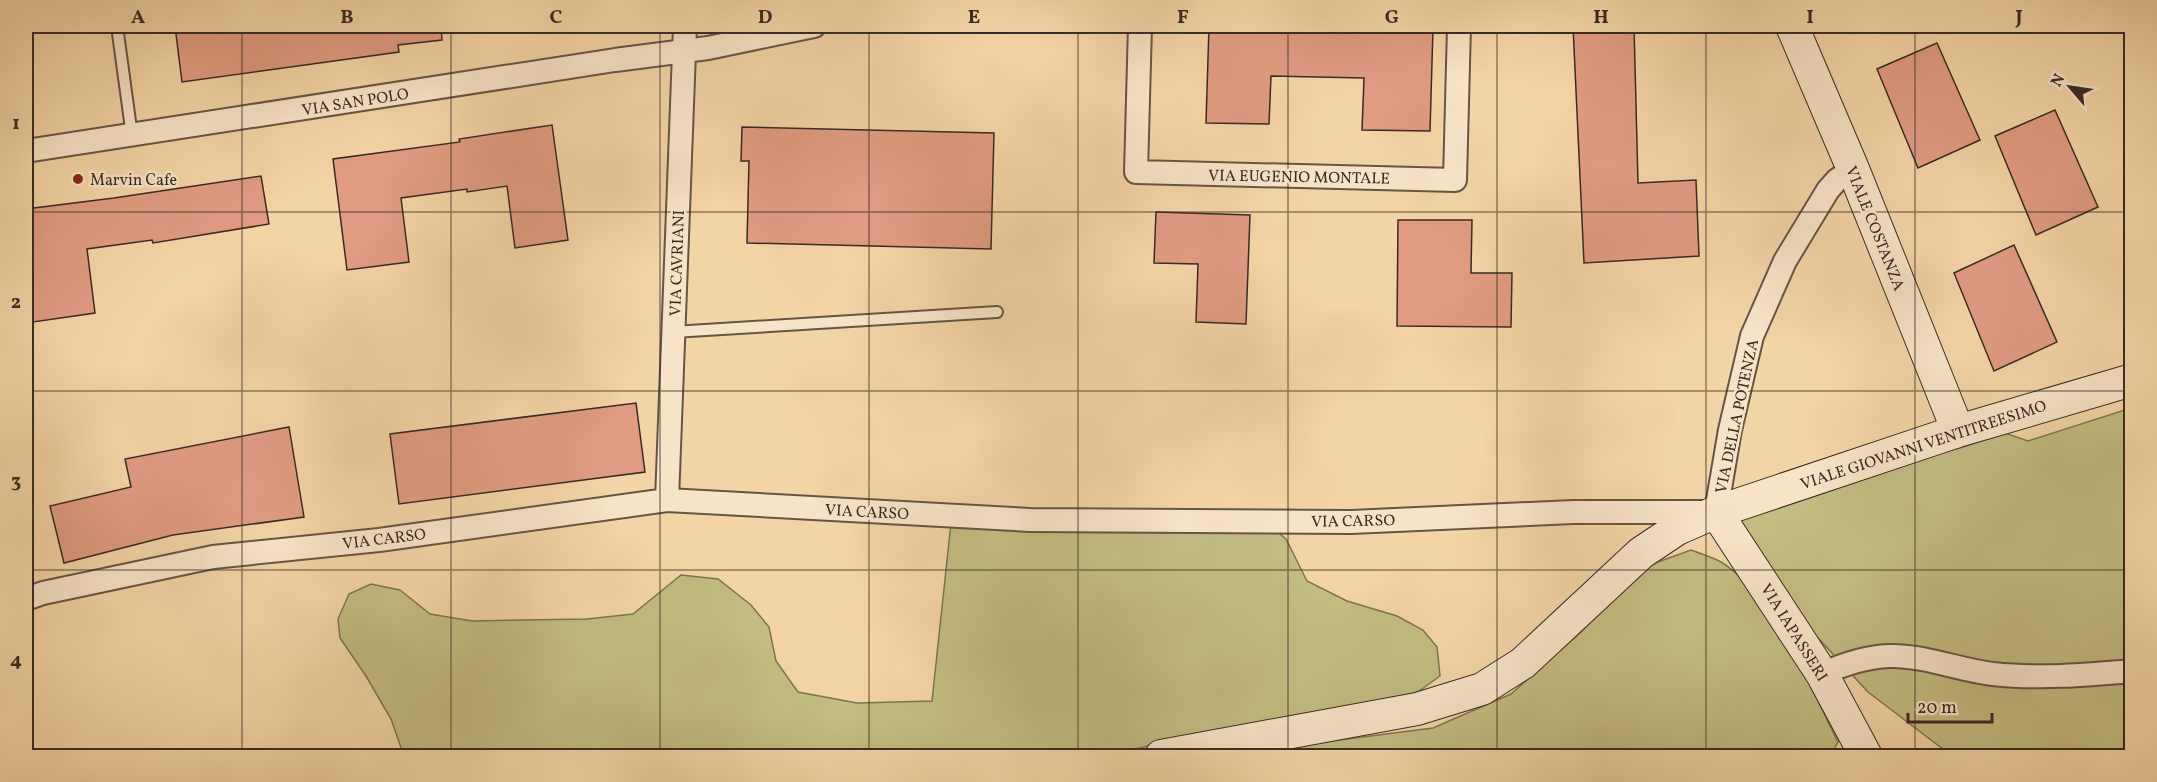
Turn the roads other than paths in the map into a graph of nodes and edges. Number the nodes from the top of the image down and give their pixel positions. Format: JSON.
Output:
{"nodes":[{"id":1,"x":117,"y":26,"type":"edge"},
{"id":2,"x":685,"y":26,"type":"edge"},
{"id":3,"x":814,"y":26,"type":"edge"},
{"id":4,"x":1140,"y":26,"type":"edge"},
{"id":5,"x":1459,"y":26,"type":"edge"},
{"id":6,"x":1792,"y":26,"type":"edge"},
{"id":7,"x":685,"y":52,"type":"junction"},
{"id":8,"x":132,"y":136,"type":"junction"},
{"id":9,"x":26,"y":151,"type":"edge"},
{"id":10,"x":1853,"y":169,"type":"junction"},
{"id":11,"x":996,"y":312,"type":"dead end"},
{"id":12,"x":673,"y":332,"type":"junction"},
{"id":13,"x":2132,"y":380,"type":"edge"},
{"id":14,"x":1958,"y":431,"type":"junction"},
{"id":15,"x":667,"y":500,"type":"junction"},
{"id":16,"x":1716,"y":512,"type":"junction"},
{"id":17,"x":26,"y":599,"type":"edge"},
{"id":18,"x":2132,"y":671,"type":"edge"},
{"id":19,"x":1822,"y":674,"type":"junction"},
{"id":20,"x":1161,"y":756,"type":"edge"},
{"id":21,"x":1866,"y":756,"type":"edge"}],
"edges":[{"from":1,"to":8,"type":"lane"},
{"from":2,"to":7,"type":"street","name":"VIA CAVRIANI"},
{"from":3,"to":7,"type":"street","name":"VIA SAN POLO"},
{"from":4,"to":5,"type":"street","name":"VIA EUGENIO MONTALE"},
{"from":6,"to":10,"type":"street","name":"VIALE COSTANZA"},
{"from":7,"to":8,"type":"street","name":"VIA SAN POLO"},
{"from":7,"to":12,"type":"street","name":"VIA CAVRIANI"},
{"from":8,"to":9,"type":"street","name":"VIA SAN POLO"},
{"from":10,"to":14,"type":"street","name":"VIALE COSTANZA"},
{"from":10,"to":16,"type":"street","name":"VIA DELLA POTENZA"},
{"from":11,"to":12,"type":"lane"},
{"from":12,"to":15,"type":"street","name":"VIA CAVRIANI"},
{"from":13,"to":14,"type":"street","name":"VIALE GIOVANNI VENTITREESIMO"},
{"from":14,"to":16,"type":"street","name":"VIALE GIOVANNI VENTITREESIMO"},
{"from":15,"to":16,"type":"street","name":"VIA CARSO"},
{"from":15,"to":17,"type":"street","name":"VIA CARSO"},
{"from":16,"to":19,"type":"street","name":"VIA IAPASSERI"},
{"from":16,"to":20,"type":"street","name":"VIALE GIOVANNI VENTITREESIMO"},
{"from":18,"to":19,"type":"street"},
{"from":19,"to":21,"type":"street","name":"VIA IAPASSERI"}]}
